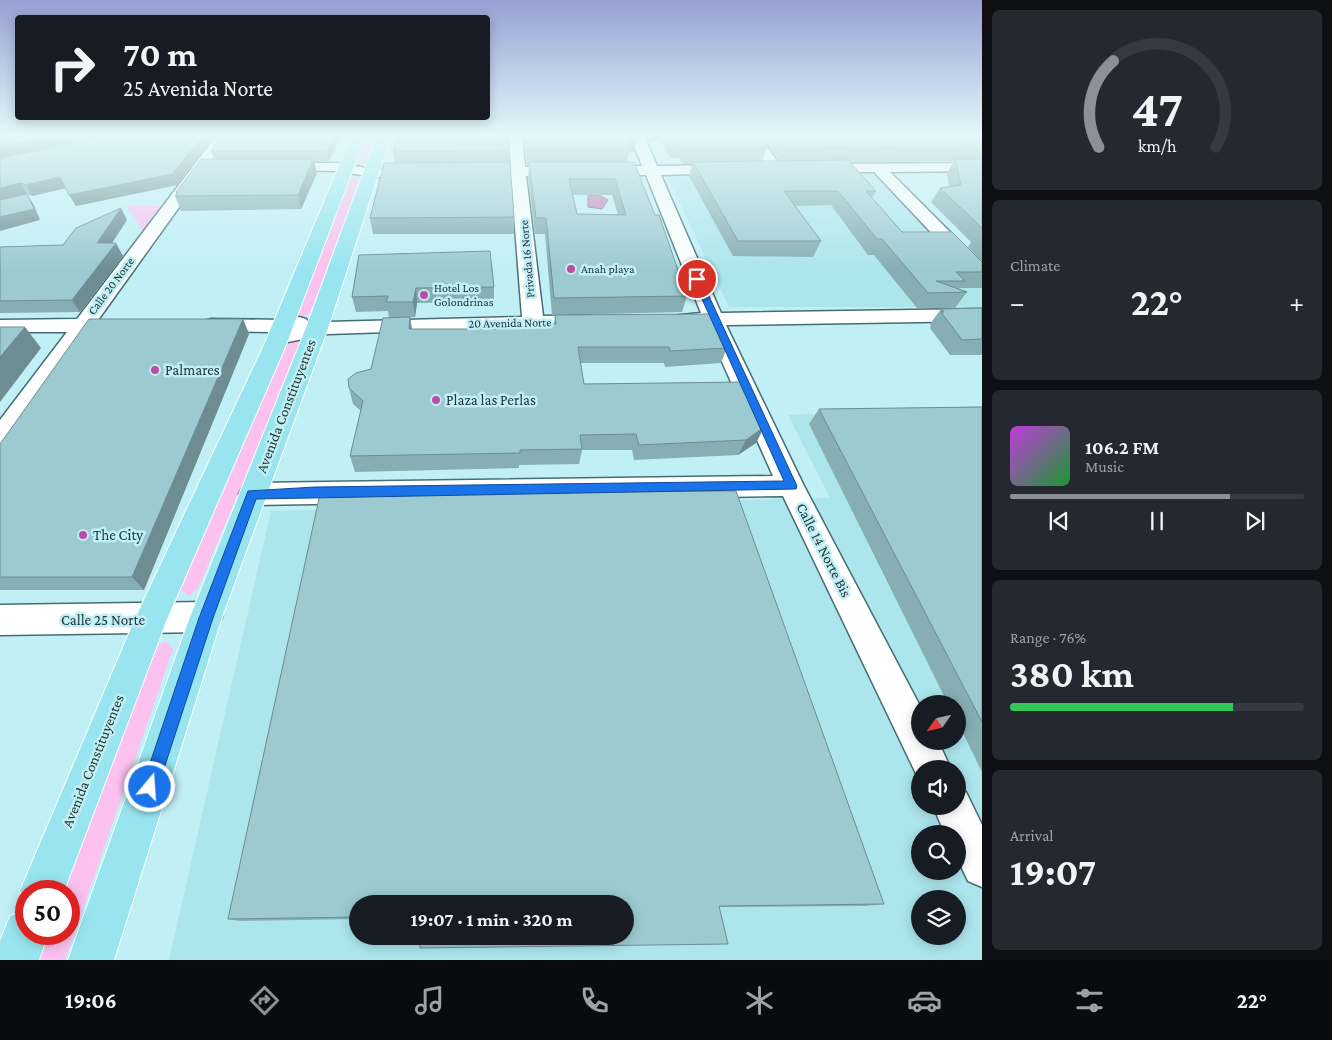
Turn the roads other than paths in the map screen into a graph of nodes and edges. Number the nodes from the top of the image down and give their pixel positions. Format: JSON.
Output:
{"nodes":[{"id":1,"x":191,"y":180,"type":"edge"},
{"id":2,"x":353,"y":180,"type":"edge"},
{"id":3,"x":355,"y":180,"type":"edge"},
{"id":4,"x":520,"y":180,"type":"edge"},
{"id":5,"x":655,"y":180,"type":"edge"},
{"id":6,"x":889,"y":180,"type":"edge"},
{"id":7,"x":982,"y":275,"type":"edge"},
{"id":8,"x":982,"y":315,"type":"edge"},
{"id":9,"x":713,"y":319,"type":"junction"},
{"id":10,"x":657,"y":320,"type":"edge"},
{"id":11,"x":607,"y":321,"type":"edge"},
{"id":12,"x":533,"y":322,"type":"junction"},
{"id":13,"x":83,"y":324,"type":"junction"},
{"id":14,"x":318,"y":324,"type":"junction"},
{"id":15,"x":113,"y":325,"type":"edge"},
{"id":16,"x":192,"y":325,"type":"edge"},
{"id":17,"x":0,"y":326,"type":"edge"},
{"id":18,"x":280,"y":331,"type":"junction"},
{"id":19,"x":0,"y":438,"type":"edge"},
{"id":20,"x":792,"y":486,"type":"junction"},
{"id":21,"x":252,"y":494,"type":"junction"},
{"id":22,"x":206,"y":618,"type":"junction"},
{"id":23,"x":0,"y":620,"type":"edge"},
{"id":24,"x":151,"y":620,"type":"junction"},
{"id":25,"x":929,"y":760,"type":"edge"},
{"id":26,"x":956,"y":815,"type":"edge"},
{"id":27,"x":982,"y":867,"type":"edge"},
{"id":28,"x":46,"y":880,"type":"edge"},
{"id":29,"x":21,"y":945,"type":"edge"},
{"id":30,"x":16,"y":960,"type":"edge"},
{"id":31,"x":92,"y":960,"type":"edge"}],
"edges":[{"from":1,"to":13,"type":"street","name":"Calle 20 Norte"},
{"from":2,"to":18,"type":"main road","name":"Avenida Constituyentes"},
{"from":3,"to":14,"type":"main road","name":"Avenida Constituyentes"},
{"from":4,"to":12,"type":"street","name":"Privada 16 Norte"},
{"from":5,"to":9,"type":"street","name":"Calle 14 Norte Bis"},
{"from":6,"to":7,"type":"street"},
{"from":8,"to":9,"type":"street"},
{"from":9,"to":10,"type":"street"},
{"from":9,"to":20,"type":"street","name":"Calle 14 Norte Bis"},
{"from":11,"to":12,"type":"street","name":"20 Avenida Norte"},
{"from":12,"to":14,"type":"street","name":"20 Avenida Norte"},
{"from":13,"to":15,"type":"street"},
{"from":13,"to":17,"type":"street"},
{"from":13,"to":19,"type":"street","name":"Calle 20 Norte"},
{"from":14,"to":18,"type":"street","name":"20 Avenida Norte"},
{"from":14,"to":21,"type":"main road","name":"Avenida Constituyentes"},
{"from":16,"to":18,"type":"street","name":"20 Avenida Norte"},
{"from":18,"to":24,"type":"main road","name":"Avenida Constituyentes"},
{"from":20,"to":21,"type":"street"},
{"from":20,"to":25,"type":"street","name":"Calle 14 Norte Bis"},
{"from":21,"to":22,"type":"main road","name":"Avenida Constituyentes"},
{"from":22,"to":24,"type":"street","name":"Calle 25 Norte"},
{"from":22,"to":31,"type":"main road","name":"Avenida Constituyentes"},
{"from":23,"to":24,"type":"street","name":"Calle 25 Norte"},
{"from":24,"to":28,"type":"main road","name":"Avenida Constituyentes"},
{"from":26,"to":27,"type":"street"},
{"from":29,"to":30,"type":"main road"}]}
